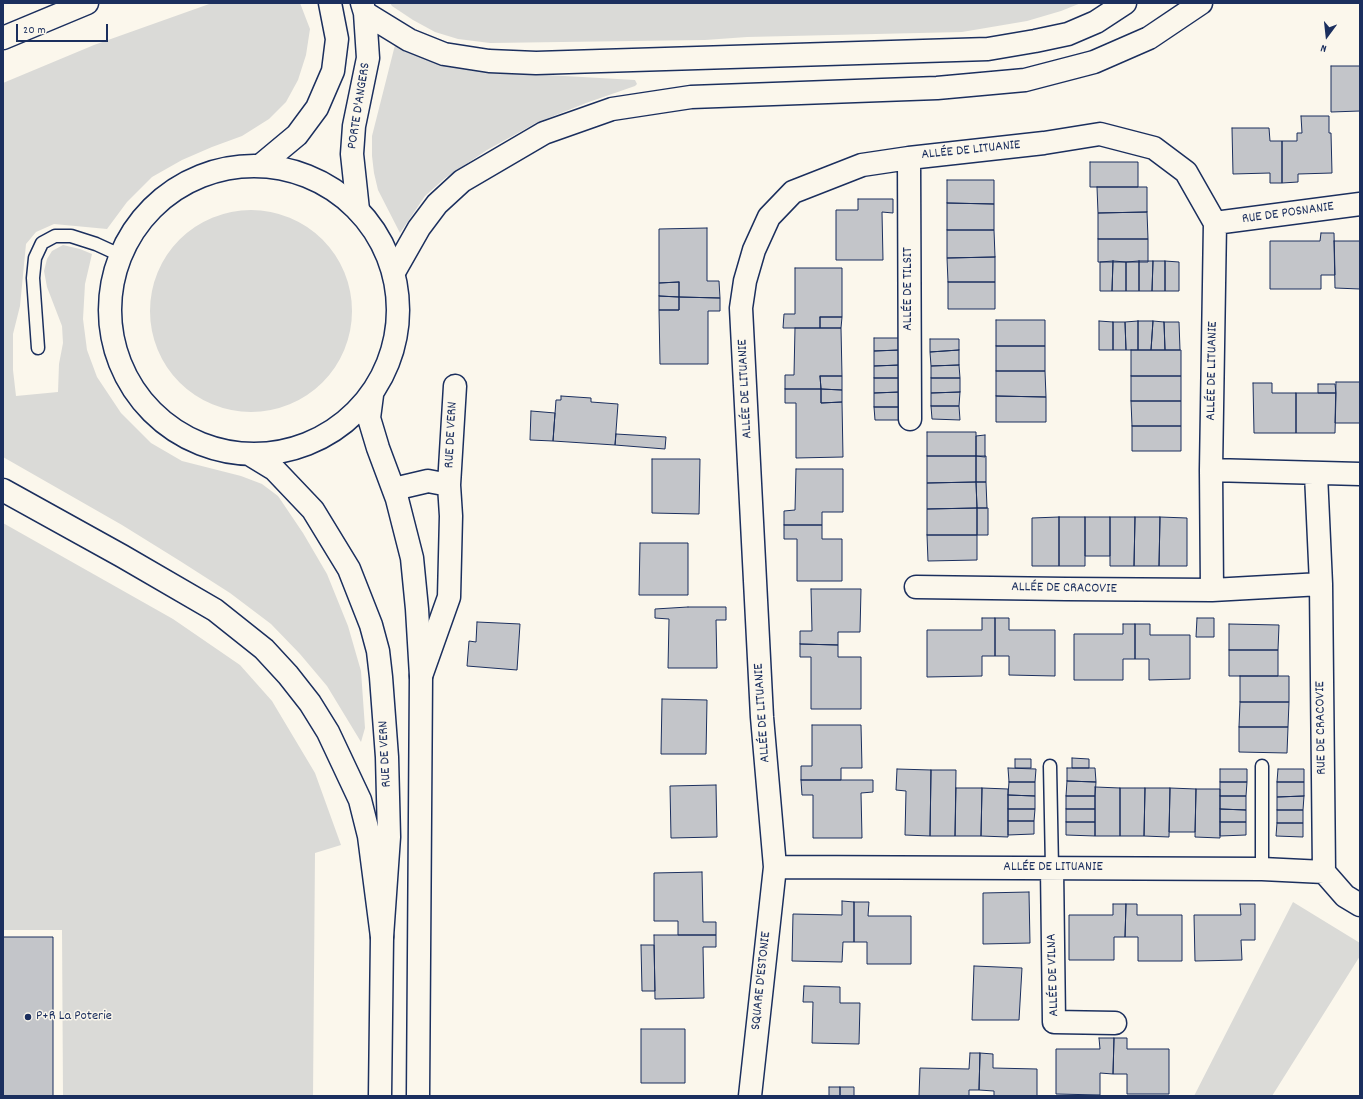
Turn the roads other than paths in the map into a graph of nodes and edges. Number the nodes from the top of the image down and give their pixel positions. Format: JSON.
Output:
{"nodes":[{"id":1,"x":87,"y":3,"type":"edge"},
{"id":2,"x":1125,"y":3,"type":"edge"},
{"id":3,"x":1200,"y":3,"type":"edge"},
{"id":4,"x":330,"y":5,"type":"edge"},
{"id":5,"x":364,"y":8,"type":"edge"},
{"id":6,"x":3,"y":38,"type":"edge"},
{"id":7,"x":909,"y":158,"type":"junction"},
{"id":8,"x":261,"y":165,"type":"junction"},
{"id":9,"x":1360,"y":204,"type":"edge"},
{"id":10,"x":358,"y":210,"type":"junction"},
{"id":11,"x":1215,"y":223,"type":"junction"},
{"id":12,"x":120,"y":255,"type":"junction"},
{"id":13,"x":394,"y":272,"type":"junction"},
{"id":14,"x":38,"y":348,"type":"dead end"},
{"id":15,"x":455,"y":386,"type":"dead end"},
{"id":16,"x":372,"y":395,"type":"junction"},
{"id":17,"x":910,"y":419,"type":"dead end"},
{"id":18,"x":251,"y":455,"type":"junction"},
{"id":19,"x":1211,"y":470,"type":"junction"},
{"id":20,"x":1316,"y":474,"type":"junction"},
{"id":21,"x":1360,"y":474,"type":"edge"},
{"id":22,"x":449,"y":484,"type":"junction"},
{"id":23,"x":394,"y":489,"type":"junction"},
{"id":24,"x":3,"y":490,"type":"edge"},
{"id":25,"x":1321,"y":584,"type":"junction"},
{"id":26,"x":916,"y":587,"type":"dead end"},
{"id":27,"x":1212,"y":590,"type":"junction"},
{"id":28,"x":420,"y":676,"type":"junction"},
{"id":29,"x":1050,"y":766,"type":"dead end"},
{"id":30,"x":1262,"y":766,"type":"dead end"},
{"id":31,"x":775,"y":867,"type":"junction"},
{"id":32,"x":1052,"y":868,"type":"junction"},
{"id":33,"x":1262,"y":869,"type":"junction"},
{"id":34,"x":1324,"y":872,"type":"junction"},
{"id":35,"x":1360,"y":905,"type":"edge"},
{"id":36,"x":382,"y":937,"type":"junction"},
{"id":37,"x":1115,"y":1023,"type":"dead end"},
{"id":38,"x":380,"y":1096,"type":"edge"},
{"id":39,"x":418,"y":1096,"type":"edge"},
{"id":40,"x":750,"y":1096,"type":"edge"}],
"edges":[{"from":1,"to":6,"type":"main road"},
{"from":2,"to":5,"type":"main road"},
{"from":3,"to":13,"type":"main road"},
{"from":4,"to":8,"type":"main road"},
{"from":5,"to":10,"type":"main road","name":"PORTE D'ANGERS"},
{"from":7,"to":11,"type":"main road","name":"ALLÉE DE LITUANIE"},
{"from":7,"to":17,"type":"main road","name":"ALLÉE DE TILSIT"},
{"from":7,"to":31,"type":"main road","name":"ALLÉE DE LITUANIE"},
{"from":8,"to":10,"type":"main road"},
{"from":8,"to":12,"type":"main road"},
{"from":9,"to":11,"type":"main road","name":"RUE DE POSNANIE"},
{"from":10,"to":13,"type":"main road"},
{"from":11,"to":19,"type":"main road","name":"ALLÉE DE LITUANIE"},
{"from":12,"to":14,"type":"lane"},
{"from":12,"to":18,"type":"main road"},
{"from":13,"to":16,"type":"main road"},
{"from":15,"to":22,"type":"main road","name":"RUE DE VERN"},
{"from":16,"to":18,"type":"main road"},
{"from":16,"to":23,"type":"main road","name":"RUE DE VERN"},
{"from":18,"to":36,"type":"main road","name":"RUE DE VERN"},
{"from":19,"to":20,"type":"main road"},
{"from":19,"to":27,"type":"main road","name":"ALLÉE DE LITUANIE"},
{"from":20,"to":21,"type":"main road"},
{"from":20,"to":25,"type":"main road","name":"RUE DE CRACOVIE"},
{"from":22,"to":23,"type":"main road","name":"RUE DE VERN"},
{"from":22,"to":28,"type":"main road","name":"RUE DE VERN"},
{"from":23,"to":28,"type":"main road","name":"RUE DE VERN"},
{"from":24,"to":36,"type":"main road"},
{"from":25,"to":27,"type":"main road","name":"ALLÉE DE CRACOVIE"},
{"from":25,"to":34,"type":"main road","name":"RUE DE CRACOVIE"},
{"from":26,"to":27,"type":"main road","name":"ALLÉE DE CRACOVIE"},
{"from":28,"to":39,"type":"main road","name":"RUE DE VERN"},
{"from":29,"to":32,"type":"lane"},
{"from":30,"to":33,"type":"lane"},
{"from":31,"to":32,"type":"main road","name":"ALLÉE DE LITUANIE"},
{"from":31,"to":40,"type":"main road","name":"SQUARE D'ESTONIE"},
{"from":32,"to":33,"type":"main road","name":"ALLÉE DE LITUANIE"},
{"from":32,"to":37,"type":"main road","name":"ALLÉE DE VILNA"},
{"from":33,"to":34,"type":"main road","name":"ALLÉE DE LITUANIE"},
{"from":34,"to":35,"type":"main road"},
{"from":36,"to":38,"type":"main road","name":"RUE DE VERN"}]}
